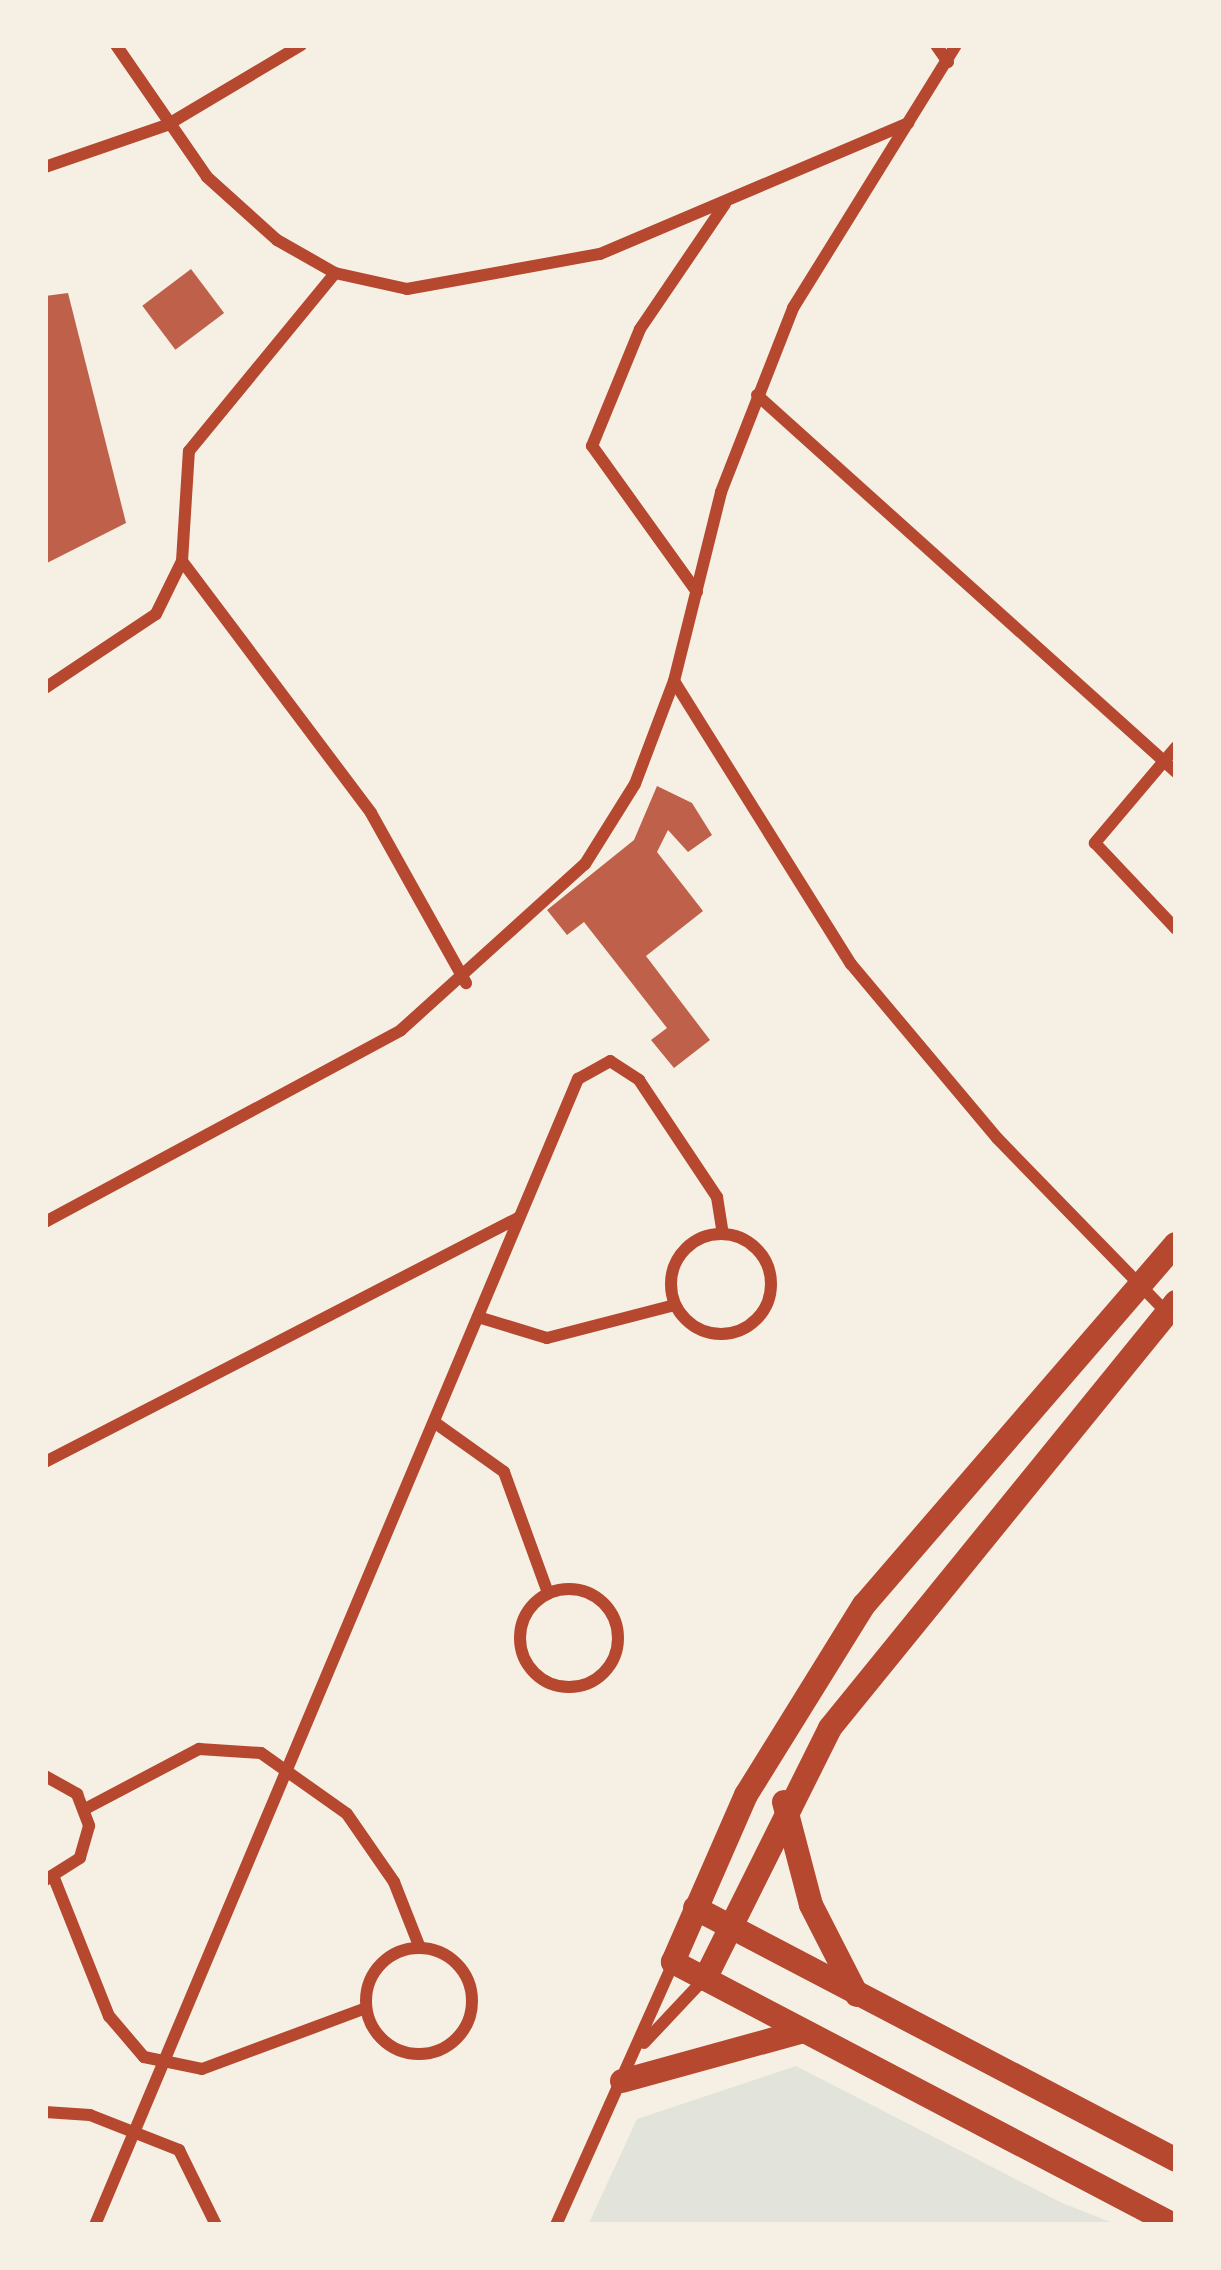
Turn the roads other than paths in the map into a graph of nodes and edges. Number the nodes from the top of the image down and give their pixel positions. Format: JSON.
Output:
{"nodes":[{"id":1,"x":116,"y":45,"type":"edge"},
{"id":2,"x":301,"y":45,"type":"edge"},
{"id":3,"x":936,"y":45,"type":"edge"},
{"id":4,"x":956,"y":45,"type":"edge"},
{"id":5,"x":948,"y":62,"type":"junction"},
{"id":6,"x":910,"y":122,"type":"junction"},
{"id":7,"x":166,"y":125,"type":"junction"},
{"id":8,"x":45,"y":167,"type":"edge"},
{"id":9,"x":726,"y":203,"type":"junction"},
{"id":10,"x":335,"y":273,"type":"junction"},
{"id":11,"x":757,"y":394,"type":"junction"},
{"id":12,"x":182,"y":560,"type":"junction"},
{"id":13,"x":697,"y":592,"type":"junction"},
{"id":14,"x":674,"y":682,"type":"junction"},
{"id":15,"x":45,"y":688,"type":"edge"},
{"id":16,"x":1176,"y":747,"type":"edge"},
{"id":17,"x":1163,"y":761,"type":"junction"},
{"id":18,"x":1176,"y":772,"type":"edge"},
{"id":19,"x":1176,"y":929,"type":"edge"},
{"id":20,"x":466,"y":983,"type":"junction"},
{"id":21,"x":518,"y":1217,"type":"junction"},
{"id":22,"x":45,"y":1222,"type":"edge"},
{"id":23,"x":723,"y":1233,"type":"junction"},
{"id":24,"x":1176,"y":1244,"type":"edge"},
{"id":25,"x":1136,"y":1283,"type":"junction"},
{"id":26,"x":675,"y":1305,"type":"junction"},
{"id":27,"x":1171,"y":1307,"type":"edge"},
{"id":28,"x":478,"y":1317,"type":"junction"},
{"id":29,"x":434,"y":1422,"type":"junction"},
{"id":30,"x":45,"y":1462,"type":"edge"},
{"id":31,"x":548,"y":1593,"type":"junction"},
{"id":32,"x":290,"y":1766,"type":"junction"},
{"id":33,"x":45,"y":1777,"type":"edge"},
{"id":34,"x":784,"y":1802,"type":"junction"},
{"id":35,"x":85,"y":1809,"type":"junction"},
{"id":36,"x":49,"y":1879,"type":"edge"},
{"id":37,"x":694,"y":1908,"type":"junction"},
{"id":38,"x":726,"y":1925,"type":"junction"},
{"id":39,"x":420,"y":1948,"type":"junction"},
{"id":40,"x":673,"y":1962,"type":"junction"},
{"id":41,"x":705,"y":1979,"type":"junction"},
{"id":42,"x":858,"y":1996,"type":"junction"},
{"id":43,"x":366,"y":2008,"type":"junction"},
{"id":44,"x":800,"y":2032,"type":"junction"},
{"id":45,"x":639,"y":2048,"type":"junction"},
{"id":46,"x":161,"y":2064,"type":"junction"},
{"id":47,"x":622,"y":2081,"type":"junction"},
{"id":48,"x":45,"y":2112,"type":"edge"},
{"id":49,"x":134,"y":2128,"type":"junction"},
{"id":50,"x":1176,"y":2160,"type":"edge"},
{"id":51,"x":95,"y":2225,"type":"edge"},
{"id":52,"x":216,"y":2225,"type":"edge"},
{"id":53,"x":556,"y":2225,"type":"edge"},
{"id":54,"x":1174,"y":2225,"type":"edge"}],
"edges":[{"from":1,"to":7,"type":"street"},
{"from":2,"to":7,"type":"street"},
{"from":3,"to":5,"type":"street"},
{"from":4,"to":5,"type":"street"},
{"from":5,"to":6,"type":"street"},
{"from":6,"to":9,"type":"street"},
{"from":6,"to":11,"type":"street"},
{"from":7,"to":8,"type":"street"},
{"from":7,"to":10,"type":"street"},
{"from":9,"to":10,"type":"street"},
{"from":9,"to":13,"type":"street"},
{"from":10,"to":12,"type":"street"},
{"from":11,"to":13,"type":"street"},
{"from":11,"to":17,"type":"street"},
{"from":12,"to":15,"type":"street"},
{"from":12,"to":20,"type":"street"},
{"from":13,"to":14,"type":"street"},
{"from":14,"to":20,"type":"street"},
{"from":14,"to":25,"type":"street"},
{"from":16,"to":17,"type":"street"},
{"from":17,"to":18,"type":"street"},
{"from":17,"to":19,"type":"street"},
{"from":20,"to":22,"type":"street"},
{"from":21,"to":23,"type":"street"},
{"from":21,"to":28,"type":"street"},
{"from":21,"to":30,"type":"street"},
{"from":23,"to":26,"type":"street"},
{"from":23,"to":26,"type":"street"},
{"from":24,"to":25,"type":"main road"},
{"from":25,"to":27,"type":"street"},
{"from":25,"to":37,"type":"main road"},
{"from":26,"to":28,"type":"street"},
{"from":27,"to":34,"type":"main road"},
{"from":28,"to":29,"type":"street"},
{"from":29,"to":31,"type":"street"},
{"from":29,"to":32,"type":"street"},
{"from":31,"to":31,"type":"street"},
{"from":32,"to":35,"type":"street"},
{"from":32,"to":39,"type":"street"},
{"from":32,"to":46,"type":"street"},
{"from":33,"to":35,"type":"street"},
{"from":34,"to":38,"type":"main road"},
{"from":34,"to":42,"type":"main road"},
{"from":35,"to":36,"type":"street"},
{"from":36,"to":46,"type":"street"},
{"from":37,"to":38,"type":"main road"},
{"from":37,"to":40,"type":"main road"},
{"from":38,"to":41,"type":"main road"},
{"from":38,"to":42,"type":"main road"},
{"from":39,"to":43,"type":"street"},
{"from":39,"to":43,"type":"street"},
{"from":40,"to":41,"type":"main road"},
{"from":40,"to":45,"type":"street"},
{"from":41,"to":44,"type":"main road"},
{"from":41,"to":45,"type":"street"},
{"from":42,"to":50,"type":"main road"},
{"from":43,"to":46,"type":"street"},
{"from":44,"to":47,"type":"main road"},
{"from":44,"to":54,"type":"main road"},
{"from":45,"to":47,"type":"street"},
{"from":46,"to":49,"type":"street"},
{"from":47,"to":53,"type":"street"},
{"from":48,"to":49,"type":"street"},
{"from":49,"to":51,"type":"street"},
{"from":49,"to":52,"type":"street"}]}
